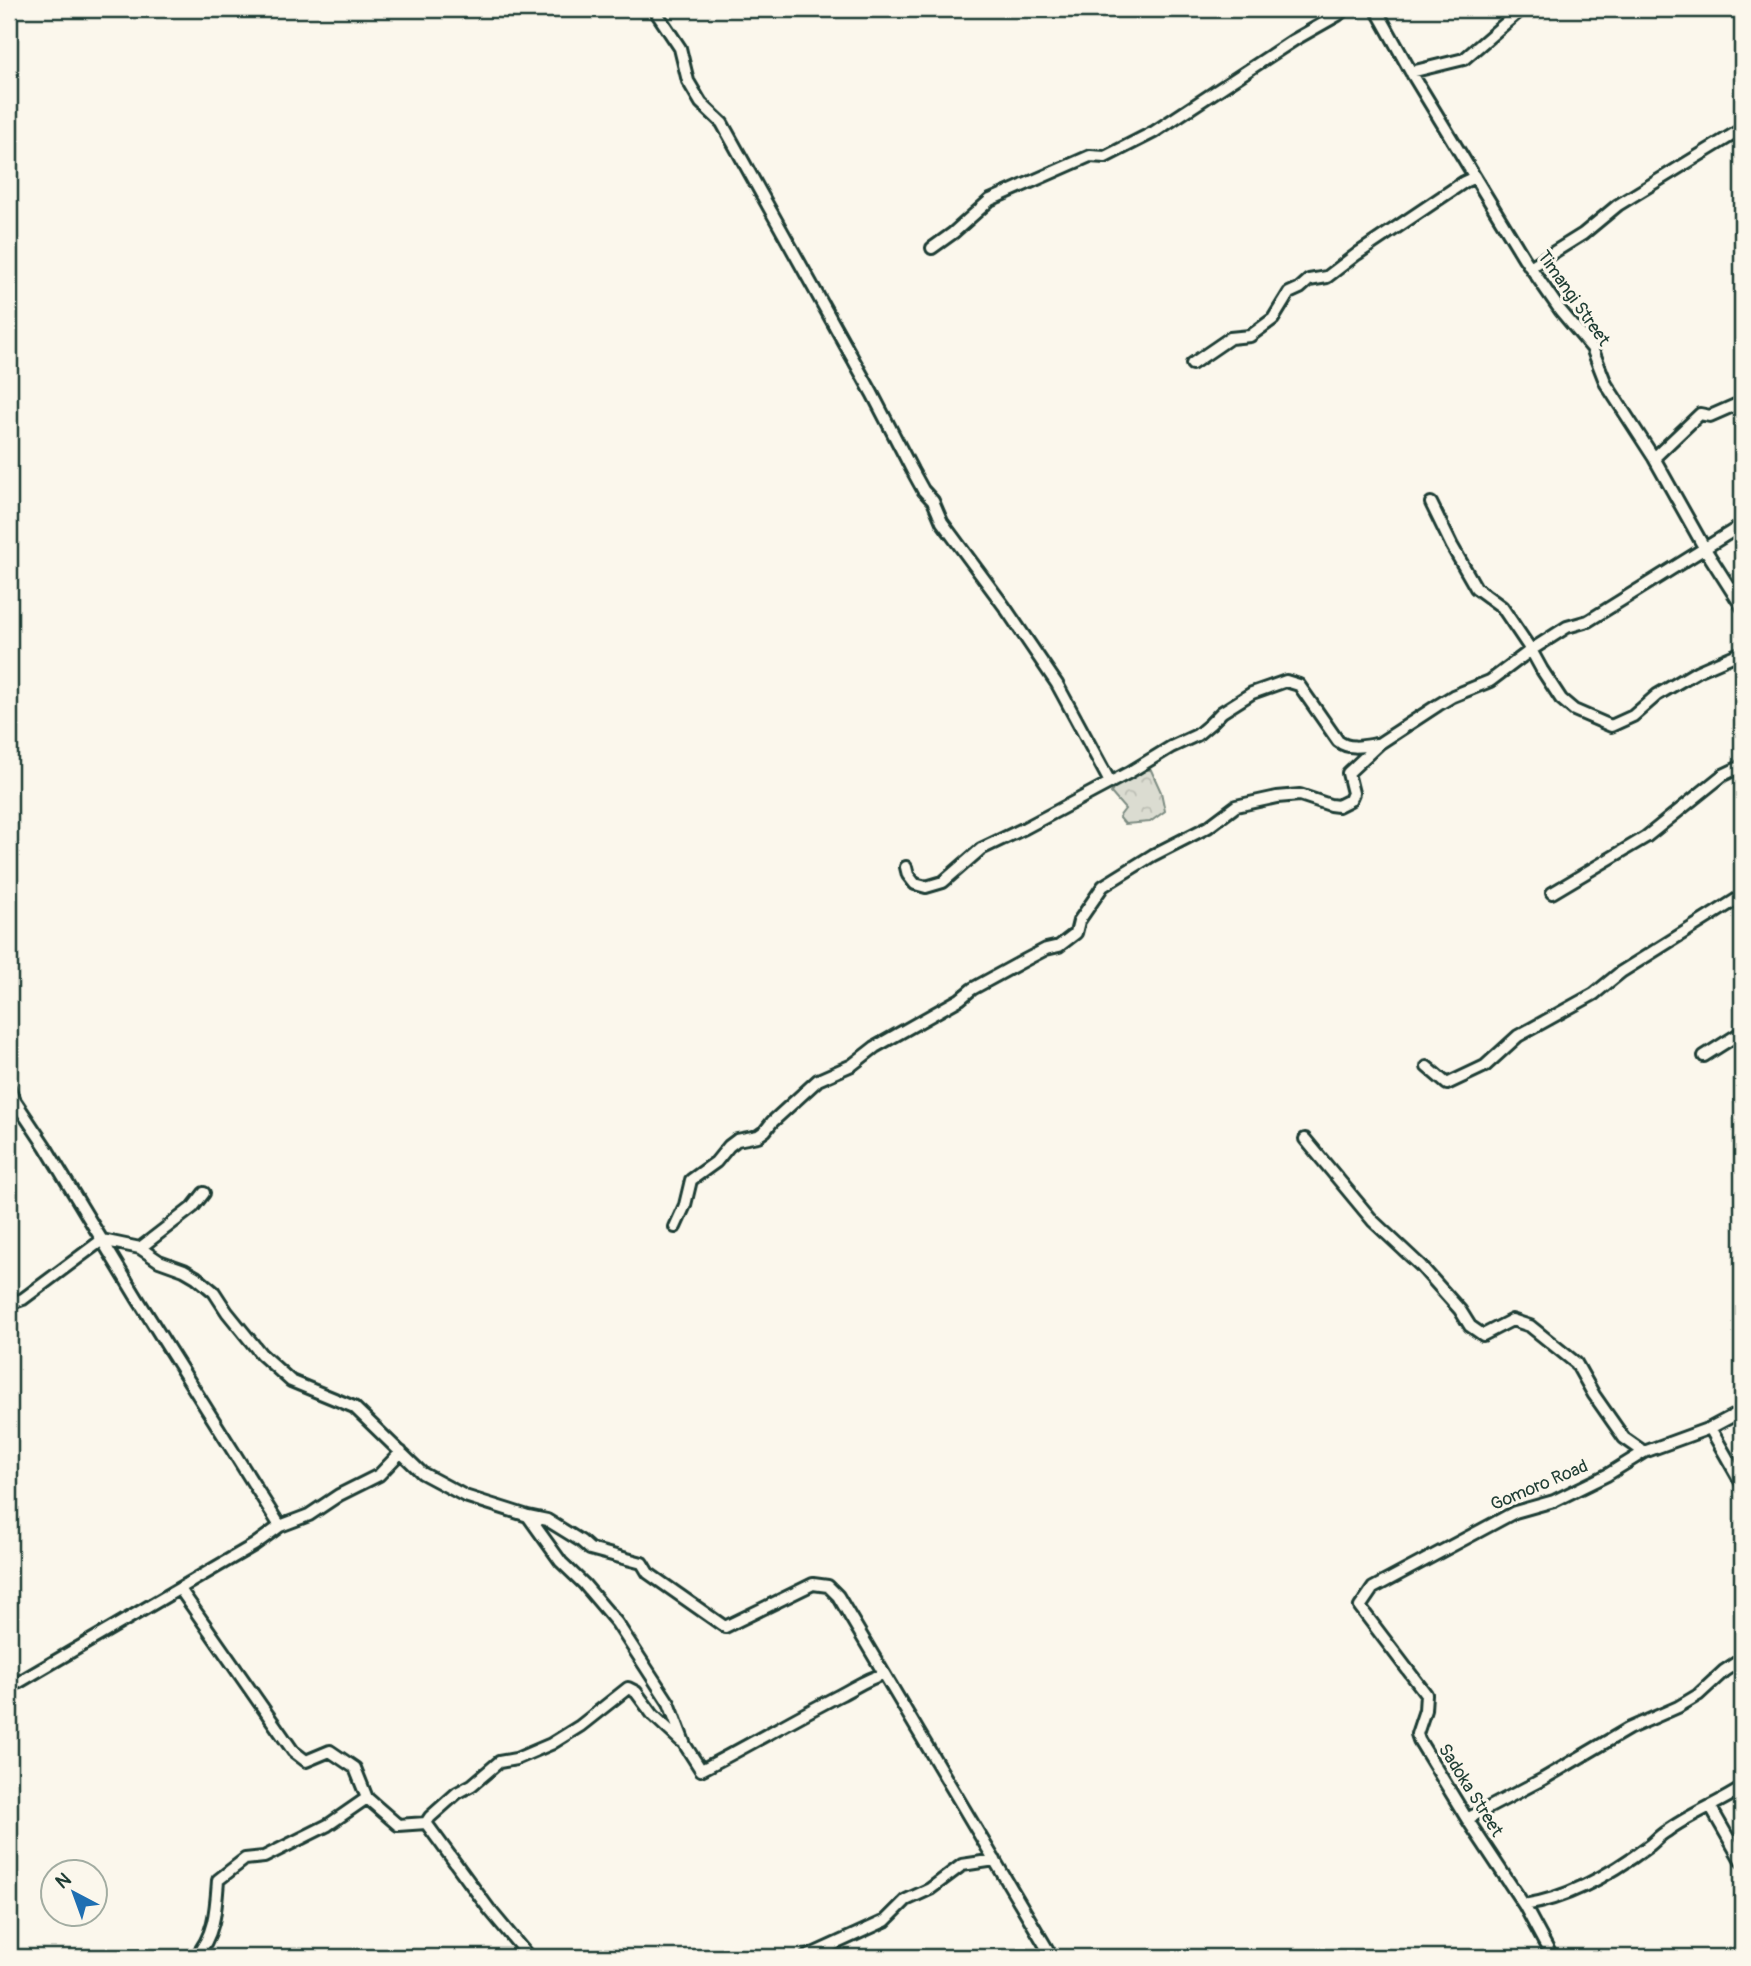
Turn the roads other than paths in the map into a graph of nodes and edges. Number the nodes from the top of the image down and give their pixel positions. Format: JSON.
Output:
{"nodes":[{"id":1,"x":654,"y":9,"type":"edge"},
{"id":2,"x":1345,"y":9,"type":"edge"},
{"id":3,"x":1376,"y":9,"type":"edge"},
{"id":4,"x":1522,"y":9,"type":"edge"},
{"id":5,"x":1412,"y":72,"type":"junction"},
{"id":6,"x":1742,"y":129,"type":"edge"},
{"id":7,"x":1475,"y":177,"type":"junction"},
{"id":8,"x":932,"y":247,"type":"dead end"},
{"id":9,"x":1530,"y":267,"type":"junction"},
{"id":10,"x":1192,"y":364,"type":"dead end"},
{"id":11,"x":1742,"y":402,"type":"edge"},
{"id":12,"x":1654,"y":458,"type":"junction"},
{"id":13,"x":1431,"y":503,"type":"dead end"},
{"id":14,"x":1742,"y":525,"type":"edge"},
{"id":15,"x":1704,"y":548,"type":"junction"},
{"id":16,"x":1742,"y":607,"type":"edge"},
{"id":17,"x":1531,"y":650,"type":"junction"},
{"id":18,"x":1742,"y":652,"type":"edge"},
{"id":19,"x":1380,"y":743,"type":"junction"},
{"id":20,"x":1742,"y":766,"type":"edge"},
{"id":21,"x":1110,"y":782,"type":"junction"},
{"id":22,"x":906,"y":867,"type":"dead end"},
{"id":23,"x":1552,"y":892,"type":"dead end"},
{"id":24,"x":1742,"y":896,"type":"edge"},
{"id":25,"x":1742,"y":1032,"type":"edge"},
{"id":26,"x":1704,"y":1056,"type":"dead end"},
{"id":27,"x":1427,"y":1067,"type":"dead end"},
{"id":28,"x":9,"y":1087,"type":"edge"},
{"id":29,"x":1306,"y":1139,"type":"dead end"},
{"id":30,"x":204,"y":1193,"type":"dead end"},
{"id":31,"x":675,"y":1227,"type":"dead end"},
{"id":32,"x":102,"y":1240,"type":"junction"},
{"id":33,"x":140,"y":1248,"type":"junction"},
{"id":34,"x":9,"y":1304,"type":"edge"},
{"id":35,"x":1742,"y":1412,"type":"edge"},
{"id":36,"x":1710,"y":1428,"type":"junction"},
{"id":37,"x":401,"y":1452,"type":"junction"},
{"id":38,"x":1644,"y":1452,"type":"junction"},
{"id":39,"x":1742,"y":1483,"type":"edge"},
{"id":40,"x":528,"y":1516,"type":"junction"},
{"id":41,"x":280,"y":1526,"type":"junction"},
{"id":42,"x":180,"y":1589,"type":"junction"},
{"id":43,"x":1360,"y":1607,"type":"joint"},
{"id":44,"x":1742,"y":1659,"type":"edge"},
{"id":45,"x":884,"y":1674,"type":"junction"},
{"id":46,"x":9,"y":1688,"type":"edge"},
{"id":47,"x":685,"y":1745,"type":"junction"},
{"id":48,"x":1742,"y":1788,"type":"edge"},
{"id":49,"x":367,"y":1798,"type":"junction"},
{"id":50,"x":1710,"y":1807,"type":"junction"},
{"id":51,"x":1467,"y":1819,"type":"junction"},
{"id":52,"x":426,"y":1823,"type":"junction"},
{"id":53,"x":995,"y":1860,"type":"junction"},
{"id":54,"x":1742,"y":1862,"type":"edge"},
{"id":55,"x":1524,"y":1905,"type":"junction"},
{"id":56,"x":195,"y":1957,"type":"edge"},
{"id":57,"x":529,"y":1957,"type":"edge"},
{"id":58,"x":806,"y":1957,"type":"edge"},
{"id":59,"x":1052,"y":1957,"type":"edge"},
{"id":60,"x":1552,"y":1957,"type":"edge"}],
"edges":[{"from":1,"to":21,"type":"street"},
{"from":2,"to":8,"type":"street"},
{"from":3,"to":5,"type":"street","name":"Timangi Street"},
{"from":4,"to":5,"type":"street"},
{"from":5,"to":7,"type":"street","name":"Timangi Street"},
{"from":6,"to":9,"type":"street"},
{"from":7,"to":9,"type":"street","name":"Timangi Street"},
{"from":7,"to":10,"type":"street"},
{"from":9,"to":12,"type":"street","name":"Timangi Street"},
{"from":11,"to":12,"type":"street"},
{"from":12,"to":15,"type":"street","name":"Timangi Street"},
{"from":13,"to":17,"type":"street"},
{"from":14,"to":15,"type":"street"},
{"from":15,"to":16,"type":"street","name":"Timangi Street"},
{"from":15,"to":17,"type":"street"},
{"from":17,"to":18,"type":"street"},
{"from":17,"to":19,"type":"street"},
{"from":19,"to":21,"type":"street"},
{"from":19,"to":31,"type":"street"},
{"from":20,"to":23,"type":"street"},
{"from":21,"to":22,"type":"street"},
{"from":24,"to":27,"type":"street"},
{"from":25,"to":26,"type":"street"},
{"from":28,"to":32,"type":"street"},
{"from":29,"to":38,"type":"street"},
{"from":30,"to":33,"type":"street"},
{"from":32,"to":33,"type":"street"},
{"from":32,"to":34,"type":"street"},
{"from":32,"to":41,"type":"street"},
{"from":33,"to":37,"type":"street"},
{"from":35,"to":36,"type":"street","name":"Gomoro Road"},
{"from":36,"to":38,"type":"street","name":"Gomoro Road"},
{"from":36,"to":39,"type":"street"},
{"from":37,"to":40,"type":"street"},
{"from":37,"to":41,"type":"street"},
{"from":38,"to":43,"type":"street","name":"Gomoro Road"},
{"from":40,"to":45,"type":"street"},
{"from":40,"to":47,"type":"street"},
{"from":41,"to":42,"type":"street"},
{"from":42,"to":46,"type":"street"},
{"from":42,"to":49,"type":"street"},
{"from":43,"to":51,"type":"street","name":"Sadoka Street"},
{"from":44,"to":51,"type":"street"},
{"from":45,"to":47,"type":"street"},
{"from":45,"to":53,"type":"street"},
{"from":47,"to":52,"type":"street"},
{"from":48,"to":50,"type":"street"},
{"from":49,"to":52,"type":"street"},
{"from":49,"to":56,"type":"street"},
{"from":50,"to":54,"type":"street"},
{"from":50,"to":55,"type":"street"},
{"from":51,"to":55,"type":"street","name":"Sadoka Street"},
{"from":52,"to":57,"type":"street"},
{"from":53,"to":58,"type":"street"},
{"from":53,"to":59,"type":"street"},
{"from":55,"to":60,"type":"street","name":"Sadoka Street"}]}
